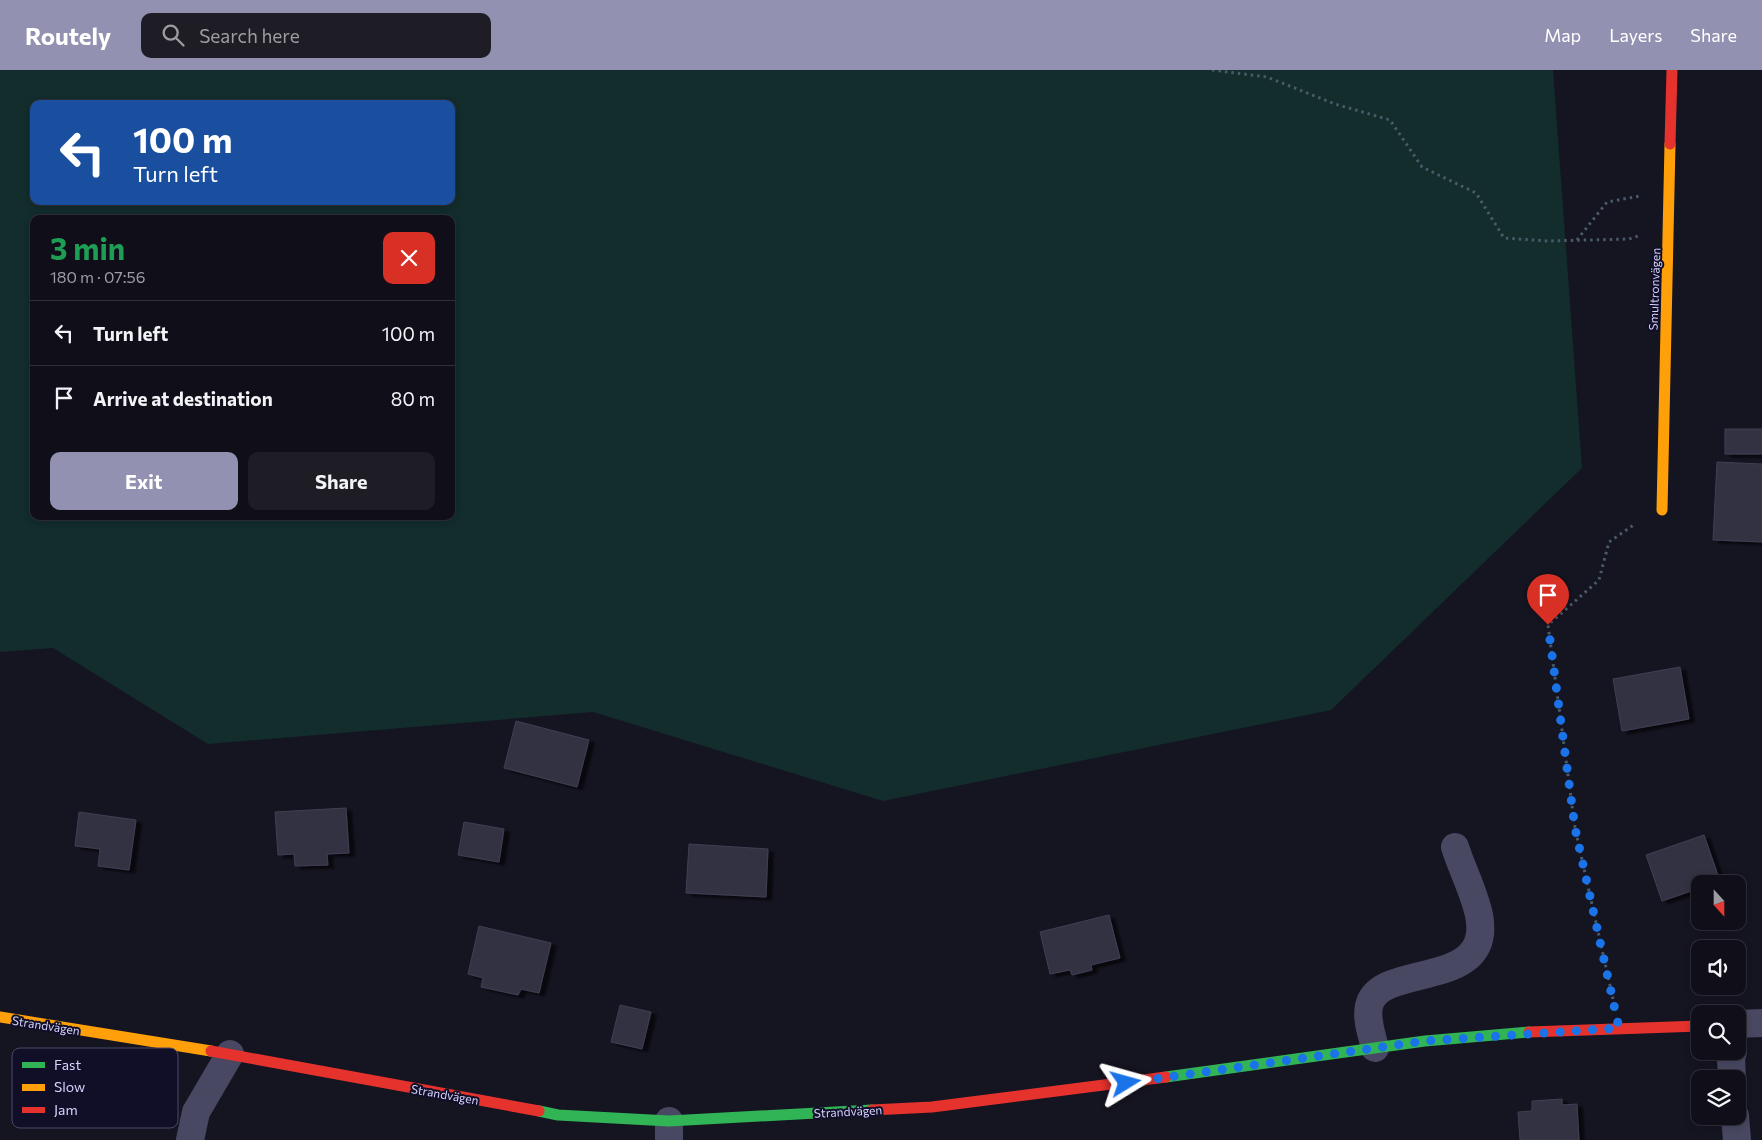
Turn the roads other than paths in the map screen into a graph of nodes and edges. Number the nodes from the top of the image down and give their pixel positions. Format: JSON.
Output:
{"nodes":[{"id":1,"x":1672,"y":70,"type":"edge"},
{"id":2,"x":1662,"y":510,"type":"dead end"},
{"id":3,"x":1455,"y":847,"type":"dead end"},
{"id":4,"x":0,"y":1017,"type":"edge"},
{"id":5,"x":1691,"y":1026,"type":"edge"},
{"id":6,"x":1375,"y":1048,"type":"junction"},
{"id":7,"x":230,"y":1054,"type":"junction"},
{"id":8,"x":1736,"y":1125,"type":"edge"},
{"id":9,"x":669,"y":1130,"type":"edge"},
{"id":10,"x":190,"y":1140,"type":"edge"},
{"id":11,"x":1737,"y":1140,"type":"edge"}],
"edges":[{"from":1,"to":2,"type":"street","name":"Smultronvägen"},
{"from":3,"to":6,"type":"street"},
{"from":4,"to":7,"type":"street","name":"Strandvägen"},
{"from":5,"to":6,"type":"street","name":"Strandvägen"},
{"from":6,"to":9,"type":"street","name":"Strandvägen"},
{"from":7,"to":9,"type":"street","name":"Strandvägen"},
{"from":7,"to":10,"type":"street"},
{"from":8,"to":11,"type":"street"}]}
